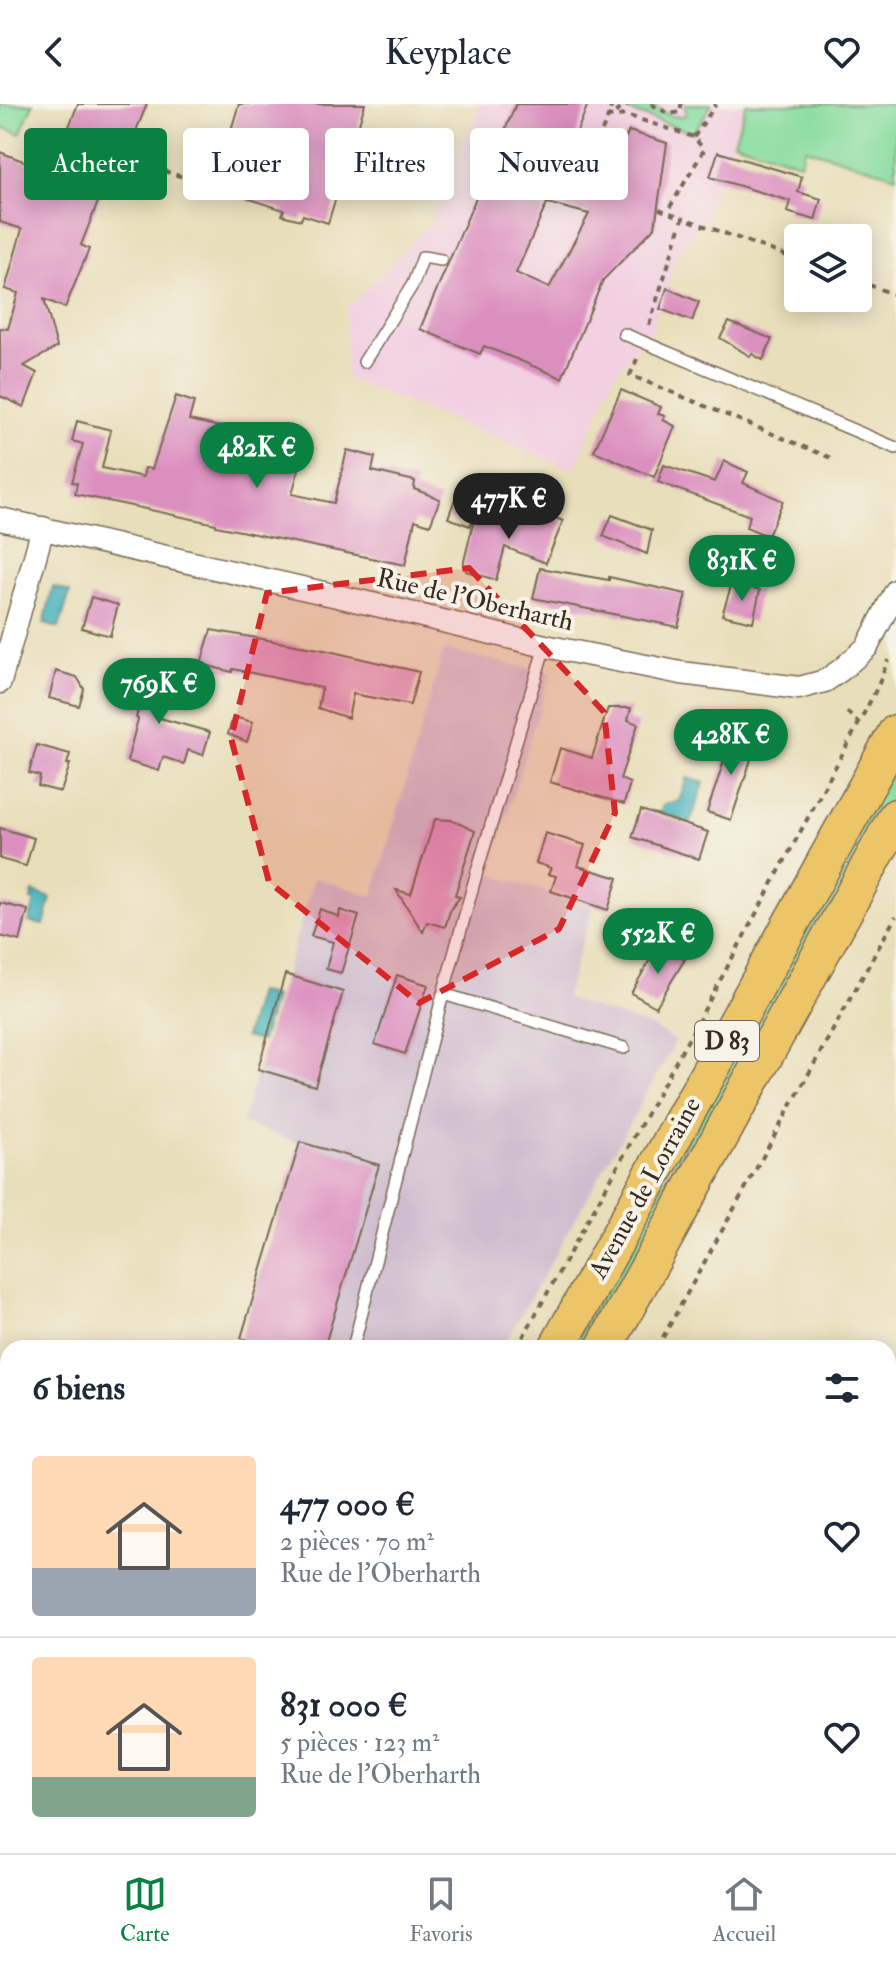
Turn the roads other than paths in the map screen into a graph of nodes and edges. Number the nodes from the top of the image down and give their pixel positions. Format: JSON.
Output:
{"nodes":[{"id":1,"x":441,"y":260,"type":"dead end"},
{"id":2,"x":624,"y":334,"type":"dead end"},
{"id":3,"x":364,"y":362,"type":"dead end"},
{"id":4,"x":896,"y":448,"type":"edge"},
{"id":5,"x":0,"y":519,"type":"edge"},
{"id":6,"x":43,"y":528,"type":"junction"},
{"id":7,"x":896,"y":591,"type":"edge"},
{"id":8,"x":545,"y":646,"type":"junction"},
{"id":9,"x":0,"y":682,"type":"edge"},
{"id":10,"x":896,"y":733,"type":"edge"},
{"id":11,"x":896,"y":817,"type":"edge"},
{"id":12,"x":443,"y":994,"type":"junction"},
{"id":13,"x":624,"y":1048,"type":"dead end"},
{"id":14,"x":355,"y":1340,"type":"edge"},
{"id":15,"x":561,"y":1340,"type":"edge"},
{"id":16,"x":608,"y":1340,"type":"edge"}],
"edges":[{"from":1,"to":3,"type":"lane"},
{"from":2,"to":4,"type":"lane"},
{"from":5,"to":6,"type":"street","name":"Rue de l'Oberharth"},
{"from":6,"to":8,"type":"street","name":"Rue de l'Oberharth"},
{"from":6,"to":9,"type":"street"},
{"from":7,"to":8,"type":"street","name":"Rue de l'Oberharth"},
{"from":8,"to":12,"type":"lane"},
{"from":10,"to":15,"type":"main road","name":"Avenue de Lorraine","number":"D 83"},
{"from":11,"to":16,"type":"main road","name":"Avenue de Lorraine","number":"D 83"},
{"from":12,"to":13,"type":"lane"},
{"from":12,"to":14,"type":"lane"}]}
